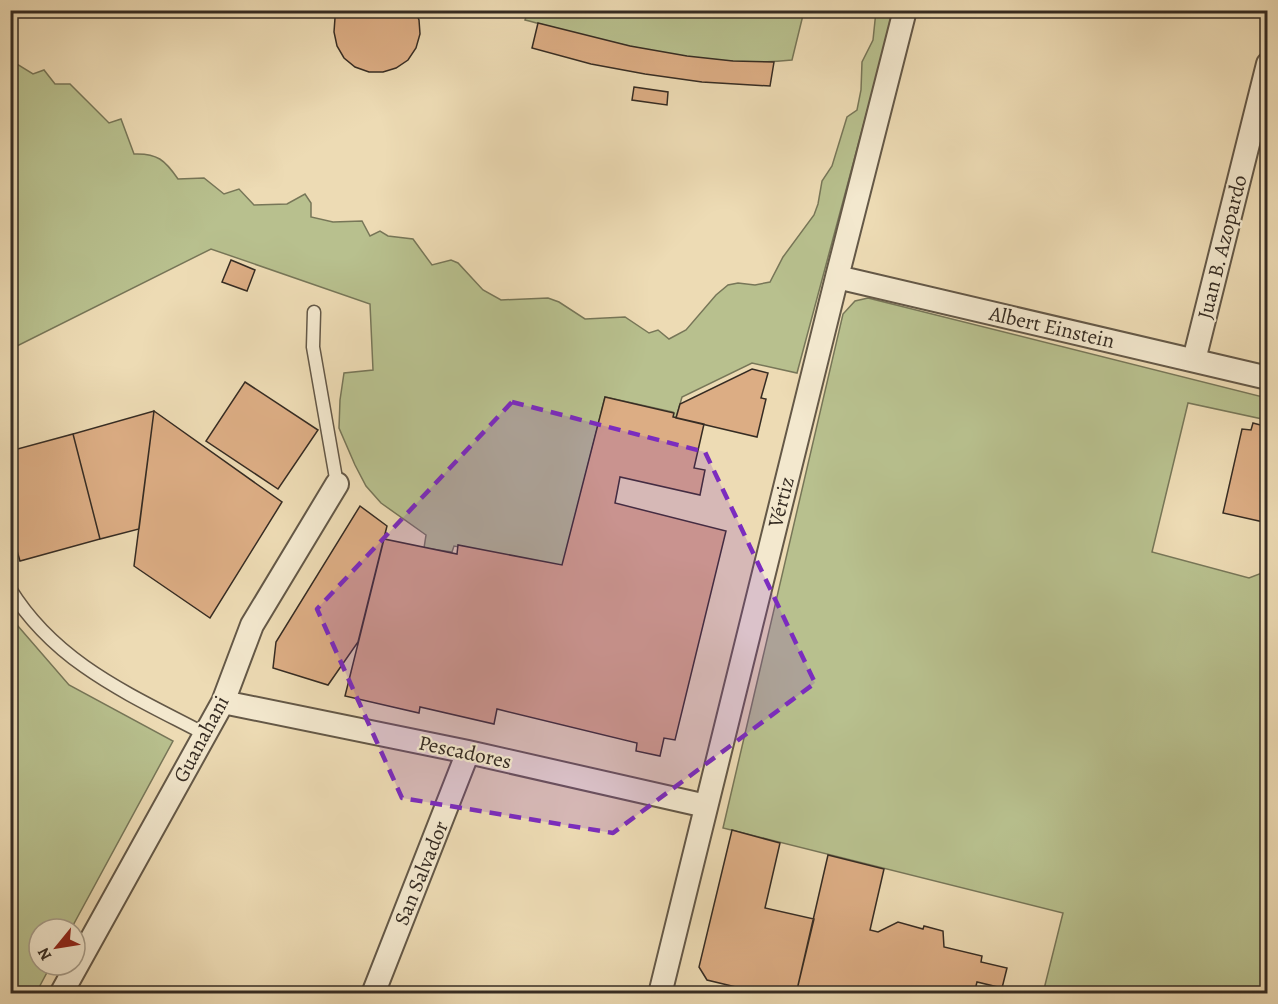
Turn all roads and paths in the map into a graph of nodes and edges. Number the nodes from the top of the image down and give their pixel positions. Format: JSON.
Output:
{"nodes":[{"id":1,"x":905,"y":10,"type":"edge"},
{"id":2,"x":1268,"y":64,"type":"edge"},
{"id":3,"x":837,"y":277,"type":"junction"},
{"id":4,"x":314,"y":312,"type":"dead end"},
{"id":5,"x":1194,"y":360,"type":"junction"},
{"id":6,"x":1268,"y":378,"type":"edge"},
{"id":7,"x":337,"y":484,"type":"joint"},
{"id":8,"x":10,"y":589,"type":"edge"},
{"id":9,"x":223,"y":702,"type":"junction"},
{"id":10,"x":205,"y":734,"type":"junction"},
{"id":11,"x":468,"y":752,"type":"junction"},
{"id":12,"x":706,"y":806,"type":"junction"},
{"id":13,"x":61,"y":993,"type":"edge"},
{"id":14,"x":373,"y":993,"type":"edge"},
{"id":15,"x":660,"y":993,"type":"edge"}],
"edges":[{"from":1,"to":3,"type":"street","name":"Vértiz"},
{"from":2,"to":5,"type":"street","name":"Juan B. Azopardo"},
{"from":3,"to":5,"type":"street","name":"Albert Einstein"},
{"from":3,"to":12,"type":"street","name":"Vértiz"},
{"from":4,"to":7,"type":"lane"},
{"from":5,"to":6,"type":"street","name":"Albert Einstein"},
{"from":7,"to":9,"type":"street","name":"Guanahani"},
{"from":8,"to":10,"type":"lane"},
{"from":9,"to":10,"type":"street","name":"Guanahani"},
{"from":9,"to":11,"type":"street","name":"Pescadores"},
{"from":10,"to":13,"type":"street","name":"Guanahani"},
{"from":11,"to":12,"type":"street","name":"Pescadores"},
{"from":11,"to":14,"type":"street","name":"San Salvador"},
{"from":12,"to":15,"type":"street","name":"Vértiz"}]}
